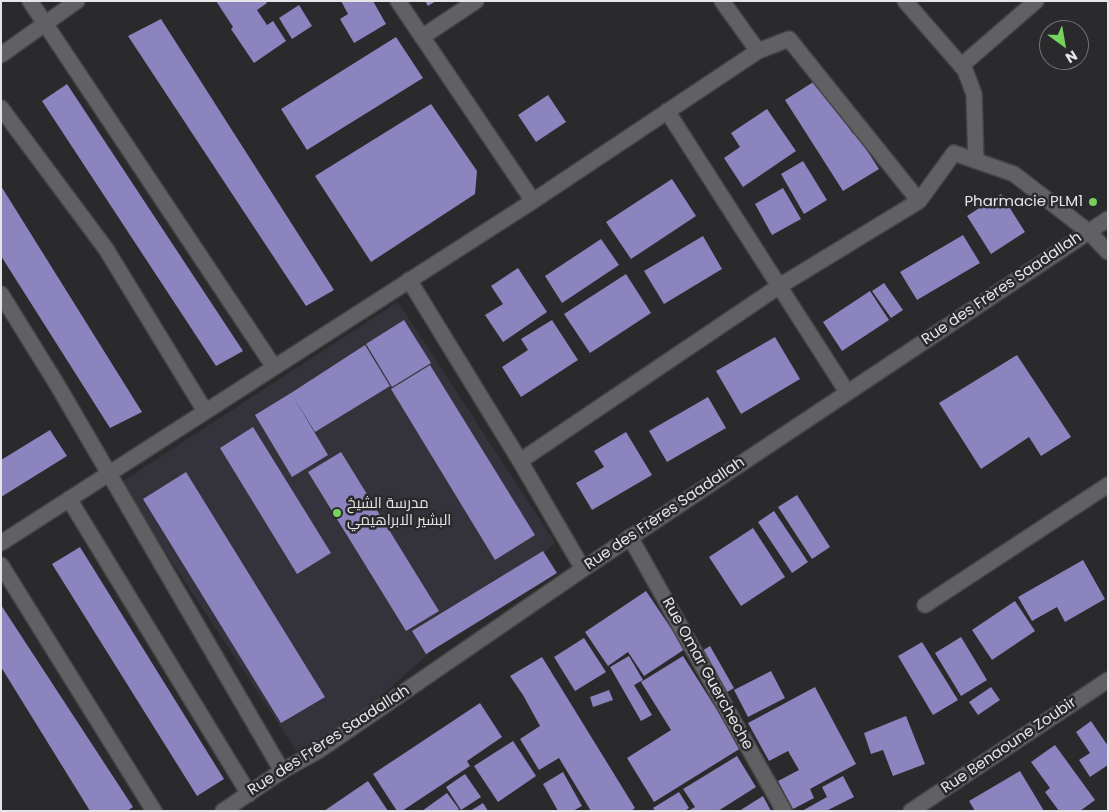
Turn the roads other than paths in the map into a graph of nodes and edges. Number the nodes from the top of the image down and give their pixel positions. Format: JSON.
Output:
{"nodes":[{"id":1,"x":30,"y":1,"type":"edge"},
{"id":2,"x":78,"y":1,"type":"edge"},
{"id":3,"x":398,"y":1,"type":"edge"},
{"id":4,"x":476,"y":1,"type":"edge"},
{"id":5,"x":722,"y":1,"type":"edge"},
{"id":6,"x":905,"y":1,"type":"edge"},
{"id":7,"x":1036,"y":1,"type":"edge"},
{"id":8,"x":45,"y":24,"type":"junction"},
{"id":9,"x":422,"y":37,"type":"junction"},
{"id":10,"x":758,"y":51,"type":"junction"},
{"id":11,"x":1,"y":55,"type":"edge"},
{"id":12,"x":962,"y":66,"type":"junction"},
{"id":13,"x":1,"y":108,"type":"edge"},
{"id":14,"x":667,"y":111,"type":"junction"},
{"id":15,"x":976,"y":161,"type":"junction"},
{"id":16,"x":532,"y":201,"type":"junction"},
{"id":17,"x":919,"y":201,"type":"junction"},
{"id":18,"x":1108,"y":219,"type":"edge"},
{"id":19,"x":1089,"y":232,"type":"junction"},
{"id":20,"x":1108,"y":252,"type":"edge"},
{"id":21,"x":409,"y":280,"type":"junction"},
{"id":22,"x":778,"y":287,"type":"junction"},
{"id":23,"x":1,"y":294,"type":"edge"},
{"id":24,"x":274,"y":367,"type":"junction"},
{"id":25,"x":847,"y":392,"type":"junction"},
{"id":26,"x":205,"y":411,"type":"junction"},
{"id":27,"x":520,"y":461,"type":"junction"},
{"id":28,"x":108,"y":474,"type":"junction"},
{"id":29,"x":1108,"y":485,"type":"edge"},
{"id":30,"x":69,"y":499,"type":"junction"},
{"id":31,"x":630,"y":537,"type":"junction"},
{"id":32,"x":1,"y":543,"type":"edge"},
{"id":33,"x":1,"y":565,"type":"edge"},
{"id":34,"x":583,"y":569,"type":"junction"},
{"id":35,"x":926,"y":605,"type":"dead end"},
{"id":36,"x":1108,"y":680,"type":"edge"},
{"id":37,"x":282,"y":772,"type":"junction"},
{"id":38,"x":249,"y":794,"type":"junction"},
{"id":39,"x":154,"y":811,"type":"edge"},
{"id":40,"x":223,"y":811,"type":"edge"},
{"id":41,"x":784,"y":811,"type":"edge"},
{"id":42,"x":911,"y":811,"type":"edge"}],
"edges":[{"from":1,"to":8,"type":"street"},
{"from":2,"to":8,"type":"street"},
{"from":3,"to":9,"type":"street"},
{"from":4,"to":9,"type":"street"},
{"from":5,"to":10,"type":"street"},
{"from":6,"to":12,"type":"street"},
{"from":7,"to":12,"type":"street"},
{"from":8,"to":11,"type":"street"},
{"from":8,"to":24,"type":"street"},
{"from":9,"to":16,"type":"street"},
{"from":10,"to":14,"type":"street"},
{"from":10,"to":17,"type":"street"},
{"from":12,"to":15,"type":"street"},
{"from":13,"to":26,"type":"street"},
{"from":14,"to":16,"type":"street"},
{"from":14,"to":22,"type":"street"},
{"from":15,"to":17,"type":"street"},
{"from":15,"to":19,"type":"street"},
{"from":16,"to":21,"type":"street"},
{"from":17,"to":22,"type":"street"},
{"from":18,"to":19,"type":"street","name":"Rue des Frères Saadallah"},
{"from":19,"to":20,"type":"street"},
{"from":19,"to":25,"type":"street","name":"Rue des Frères Saadallah"},
{"from":21,"to":24,"type":"street"},
{"from":21,"to":27,"type":"street"},
{"from":22,"to":25,"type":"street"},
{"from":22,"to":27,"type":"street"},
{"from":23,"to":28,"type":"street"},
{"from":24,"to":26,"type":"street"},
{"from":25,"to":31,"type":"street","name":"Rue des Frères Saadallah"},
{"from":26,"to":28,"type":"street"},
{"from":27,"to":34,"type":"street"},
{"from":28,"to":30,"type":"street"},
{"from":28,"to":37,"type":"street"},
{"from":29,"to":35,"type":"street"},
{"from":30,"to":32,"type":"street"},
{"from":30,"to":38,"type":"street"},
{"from":31,"to":34,"type":"street","name":"Rue des Frères Saadallah"},
{"from":31,"to":41,"type":"street","name":"Rue Omar Guercheche"},
{"from":33,"to":39,"type":"street"},
{"from":34,"to":37,"type":"street","name":"Rue des Frères Saadallah"},
{"from":36,"to":42,"type":"street","name":"Rue Benaoune Zoubir"},
{"from":37,"to":38,"type":"street","name":"Rue des Frères Saadallah"},
{"from":38,"to":40,"type":"street","name":"Rue des Frères Saadallah"}]}
